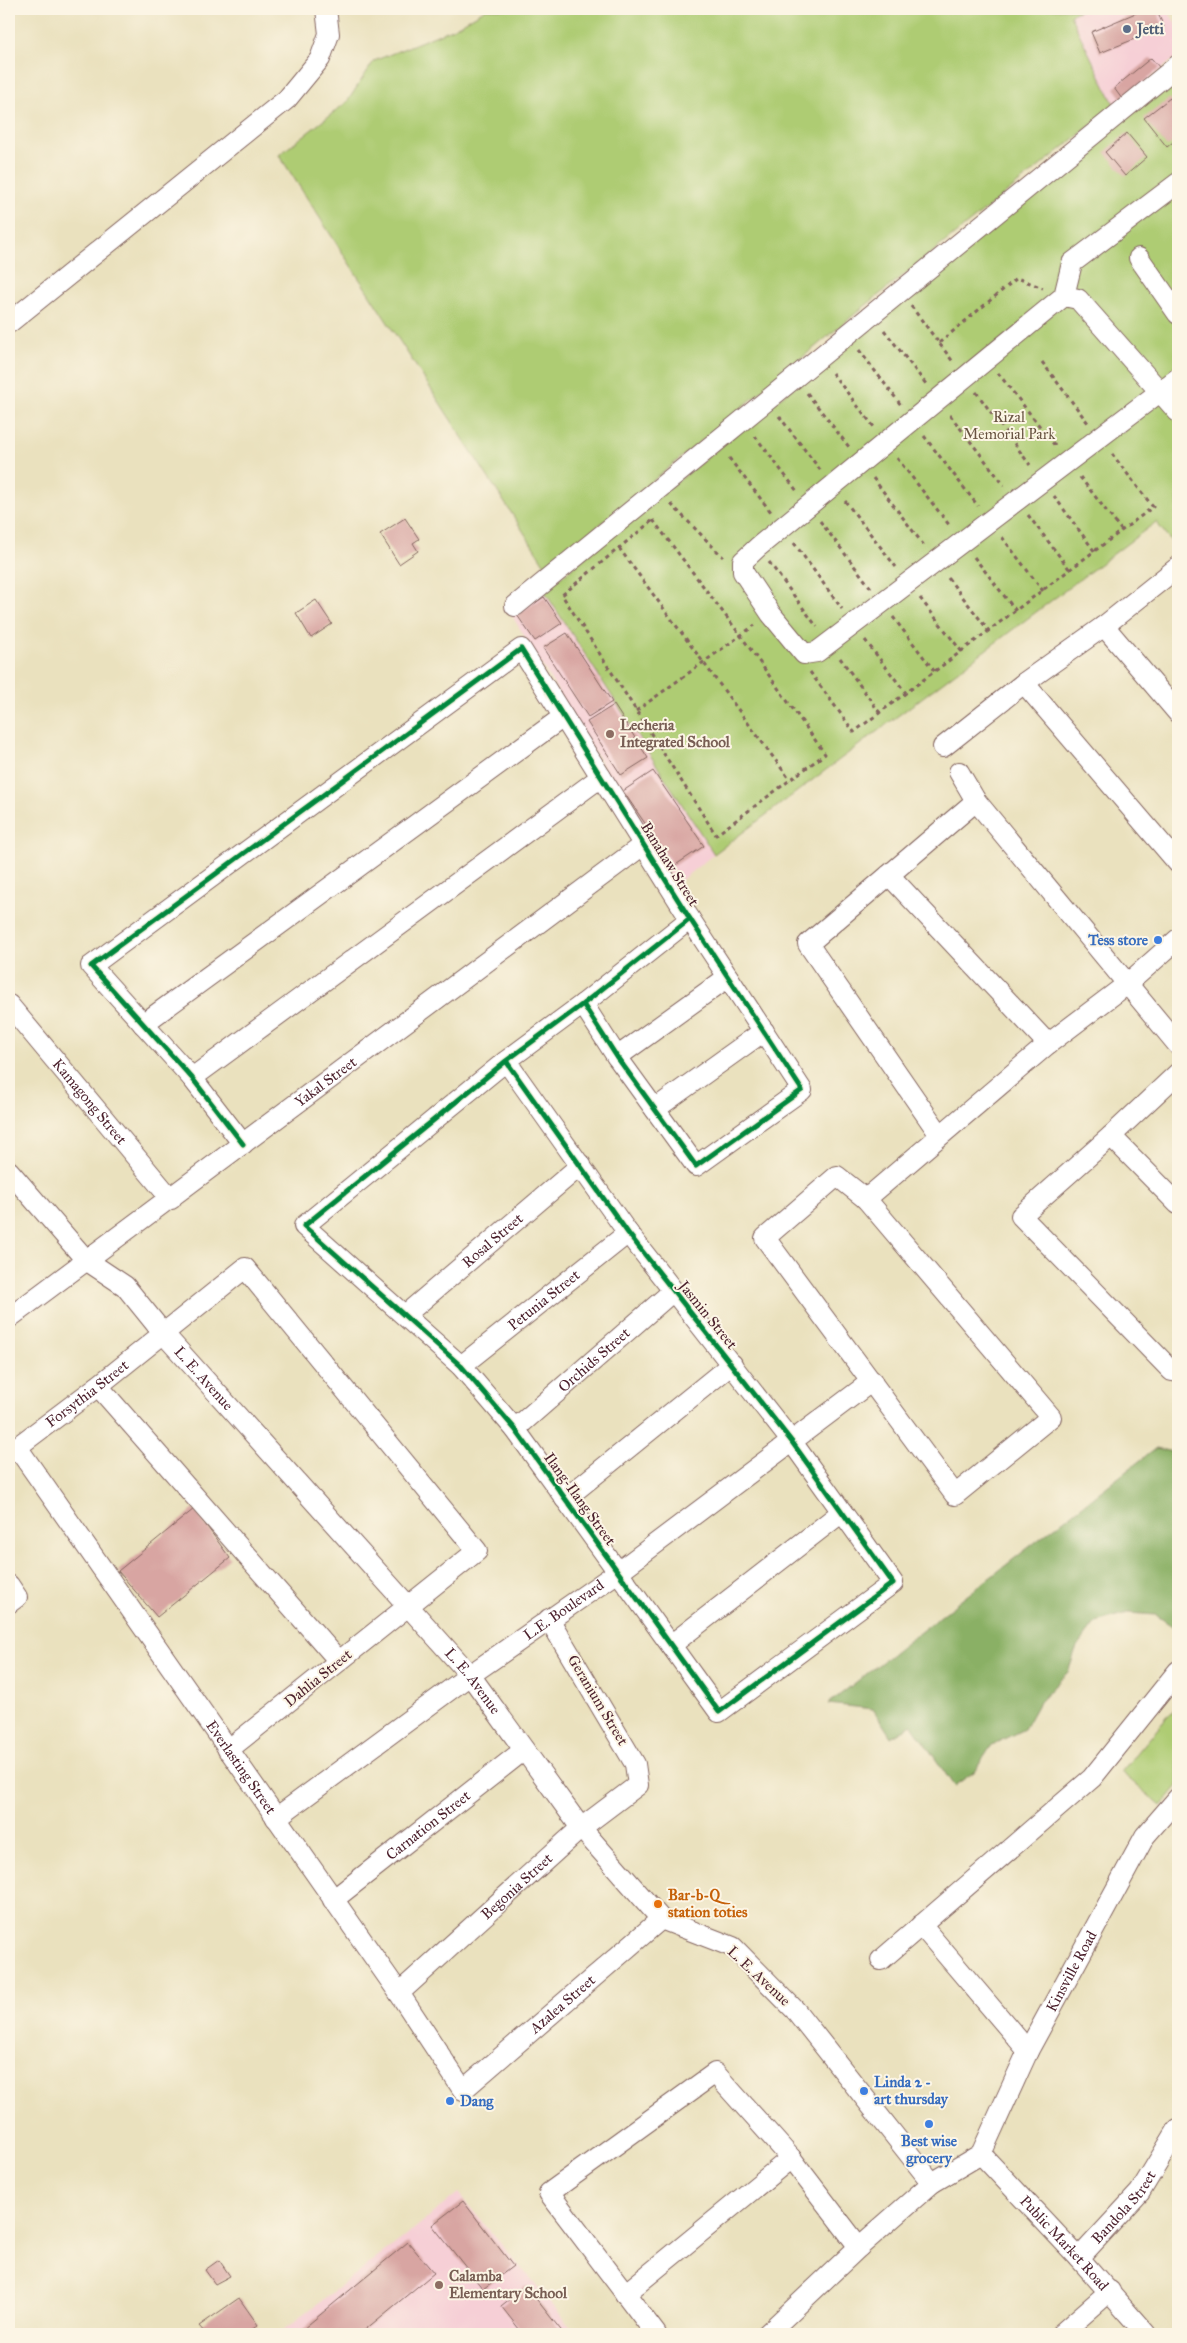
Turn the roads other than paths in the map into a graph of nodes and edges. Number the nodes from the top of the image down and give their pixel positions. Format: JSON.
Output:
{"nodes":[{"id":1,"x":326,"y":9,"type":"edge"},
{"id":2,"x":1178,"y":66,"type":"edge"},
{"id":3,"x":1178,"y":183,"type":"edge"},
{"id":4,"x":1139,"y":258,"type":"dead end"},
{"id":5,"x":1064,"y":296,"type":"junction"},
{"id":6,"x":1178,"y":314,"type":"edge"},
{"id":7,"x":9,"y":323,"type":"edge"},
{"id":8,"x":1178,"y":378,"type":"edge"},
{"id":9,"x":1160,"y":392,"type":"junction"},
{"id":10,"x":1178,"y":412,"type":"edge"},
{"id":11,"x":1178,"y":567,"type":"edge"},
{"id":12,"x":516,"y":606,"type":"dead end"},
{"id":13,"x":1104,"y":626,"type":"junction"},
{"id":14,"x":1024,"y":683,"type":"junction"},
{"id":15,"x":1178,"y":713,"type":"edge"},
{"id":16,"x":564,"y":717,"type":"junction"},
{"id":17,"x":942,"y":747,"type":"dead end"},
{"id":18,"x":958,"y":772,"type":"dead end"},
{"id":19,"x":601,"y":778,"type":"junction"},
{"id":20,"x":976,"y":801,"type":"junction"},
{"id":21,"x":643,"y":845,"type":"junction"},
{"id":22,"x":1178,"y":863,"type":"edge"},
{"id":23,"x":889,"y":875,"type":"junction"},
{"id":24,"x":690,"y":919,"type":"junction"},
{"id":25,"x":1178,"y":939,"type":"edge"},
{"id":26,"x":728,"y":977,"type":"junction"},
{"id":27,"x":1126,"y":985,"type":"junction"},
{"id":28,"x":583,"y":1004,"type":"junction"},
{"id":29,"x":9,"y":1005,"type":"edge"},
{"id":30,"x":143,"y":1024,"type":"junction"},
{"id":31,"x":764,"y":1031,"type":"junction"},
{"id":32,"x":1048,"y":1044,"type":"junction"},
{"id":33,"x":1178,"y":1045,"type":"edge"},
{"id":34,"x":617,"y":1057,"type":"junction"},
{"id":35,"x":506,"y":1061,"type":"junction"},
{"id":36,"x":1178,"y":1073,"type":"edge"},
{"id":37,"x":192,"y":1078,"type":"junction"},
{"id":38,"x":655,"y":1109,"type":"junction"},
{"id":39,"x":940,"y":1135,"type":"junction"},
{"id":40,"x":1111,"y":1136,"type":"junction"},
{"id":41,"x":243,"y":1144,"type":"junction"},
{"id":42,"x":581,"y":1166,"type":"junction"},
{"id":43,"x":9,"y":1171,"type":"edge"},
{"id":44,"x":171,"y":1199,"type":"junction"},
{"id":45,"x":866,"y":1199,"type":"junction"},
{"id":46,"x":1178,"y":1204,"type":"edge"},
{"id":47,"x":628,"y":1233,"type":"junction"},
{"id":48,"x":86,"y":1260,"type":"junction"},
{"id":49,"x":673,"y":1291,"type":"junction"},
{"id":50,"x":405,"y":1315,"type":"junction"},
{"id":51,"x":9,"y":1318,"type":"edge"},
{"id":52,"x":163,"y":1333,"type":"junction"},
{"id":53,"x":732,"y":1364,"type":"junction"},
{"id":54,"x":461,"y":1366,"type":"junction"},
{"id":55,"x":1178,"y":1372,"type":"edge"},
{"id":56,"x":872,"y":1381,"type":"junction"},
{"id":57,"x":98,"y":1386,"type":"junction"},
{"id":58,"x":514,"y":1429,"type":"junction"},
{"id":59,"x":792,"y":1442,"type":"junction"},
{"id":60,"x":13,"y":1450,"type":"edge"},
{"id":61,"x":565,"y":1500,"type":"junction"},
{"id":62,"x":842,"y":1512,"type":"junction"},
{"id":63,"x":618,"y":1572,"type":"junction"},
{"id":64,"x":9,"y":1585,"type":"edge"},
{"id":65,"x":9,"y":1603,"type":"edge"},
{"id":66,"x":408,"y":1605,"type":"junction"},
{"id":67,"x":549,"y":1618,"type":"junction"},
{"id":68,"x":671,"y":1645,"type":"junction"},
{"id":69,"x":339,"y":1661,"type":"junction"},
{"id":70,"x":1178,"y":1671,"type":"edge"},
{"id":71,"x":470,"y":1675,"type":"junction"},
{"id":72,"x":719,"y":1712,"type":"joint"},
{"id":73,"x":228,"y":1750,"type":"junction"},
{"id":74,"x":524,"y":1750,"type":"junction"},
{"id":75,"x":638,"y":1785,"type":"joint"},
{"id":76,"x":1178,"y":1798,"type":"edge"},
{"id":77,"x":276,"y":1818,"type":"junction"},
{"id":78,"x":581,"y":1828,"type":"junction"},
{"id":79,"x":334,"y":1900,"type":"junction"},
{"id":80,"x":661,"y":1919,"type":"junction"},
{"id":81,"x":921,"y":1925,"type":"junction"},
{"id":82,"x":880,"y":1960,"type":"dead end"},
{"id":83,"x":399,"y":1993,"type":"junction"},
{"id":84,"x":1028,"y":2051,"type":"junction"},
{"id":85,"x":463,"y":2090,"type":"joint"},
{"id":86,"x":1178,"y":2129,"type":"edge"},
{"id":87,"x":981,"y":2154,"type":"junction"},
{"id":88,"x":791,"y":2158,"type":"junction"},
{"id":89,"x":932,"y":2183,"type":"junction"},
{"id":90,"x":860,"y":2247,"type":"junction"},
{"id":91,"x":1080,"y":2258,"type":"junction"},
{"id":92,"x":1110,"y":2291,"type":"junction"},
{"id":93,"x":626,"y":2294,"type":"junction"},
{"id":94,"x":656,"y":2334,"type":"edge"},
{"id":95,"x":767,"y":2334,"type":"edge"},
{"id":96,"x":1061,"y":2334,"type":"edge"},
{"id":97,"x":1146,"y":2334,"type":"edge"}],
"edges":[{"from":1,"to":7,"type":"street"},
{"from":2,"to":12,"type":"street"},
{"from":3,"to":5,"type":"street"},
{"from":4,"to":6,"type":"street"},
{"from":5,"to":9,"type":"street"},
{"from":5,"to":9,"type":"street"},
{"from":8,"to":9,"type":"street"},
{"from":9,"to":10,"type":"street"},
{"from":11,"to":13,"type":"street"},
{"from":13,"to":14,"type":"street"},
{"from":13,"to":15,"type":"street"},
{"from":14,"to":17,"type":"street"},
{"from":14,"to":22,"type":"street"},
{"from":16,"to":19,"type":"street","name":"Banahaw Street"},
{"from":16,"to":30,"type":"street"},
{"from":16,"to":30,"type":"street","name":"Banahaw Street"},
{"from":18,"to":20,"type":"street"},
{"from":19,"to":21,"type":"street","name":"Banahaw Street"},
{"from":19,"to":37,"type":"street"},
{"from":20,"to":23,"type":"street"},
{"from":20,"to":27,"type":"street"},
{"from":21,"to":24,"type":"street","name":"Banahaw Street"},
{"from":21,"to":41,"type":"street","name":"Yakal Street"},
{"from":23,"to":32,"type":"street"},
{"from":23,"to":39,"type":"street"},
{"from":24,"to":26,"type":"street","name":"Banahaw Street"},
{"from":24,"to":28,"type":"street"},
{"from":25,"to":27,"type":"street"},
{"from":26,"to":31,"type":"street","name":"Banahaw Street"},
{"from":26,"to":34,"type":"street"},
{"from":27,"to":32,"type":"street"},
{"from":27,"to":33,"type":"street"},
{"from":28,"to":34,"type":"street"},
{"from":28,"to":35,"type":"street"},
{"from":29,"to":44,"type":"street","name":"Kamagong Street"},
{"from":30,"to":37,"type":"street"},
{"from":31,"to":38,"type":"street"},
{"from":31,"to":38,"type":"street","name":"Banahaw Street"},
{"from":32,"to":39,"type":"street"},
{"from":34,"to":38,"type":"street"},
{"from":35,"to":42,"type":"street","name":"Jasmin Street"},
{"from":35,"to":50,"type":"street","name":"Ilang-Ilang Street"},
{"from":36,"to":40,"type":"street"},
{"from":37,"to":41,"type":"street"},
{"from":39,"to":45,"type":"street"},
{"from":40,"to":46,"type":"street"},
{"from":40,"to":55,"type":"street"},
{"from":41,"to":44,"type":"street","name":"Yakal Street"},
{"from":42,"to":47,"type":"street","name":"Jasmin Street"},
{"from":42,"to":50,"type":"street","name":"Rosal Street"},
{"from":43,"to":48,"type":"street","name":"L. E. Avenue"},
{"from":44,"to":48,"type":"street","name":"Yakal Street"},
{"from":45,"to":56,"type":"street"},
{"from":45,"to":56,"type":"street"},
{"from":47,"to":49,"type":"street","name":"Jasmin Street"},
{"from":47,"to":54,"type":"street","name":"Petunia Street"},
{"from":48,"to":51,"type":"street","name":"Yakal Street"},
{"from":48,"to":52,"type":"street","name":"L. E. Avenue"},
{"from":49,"to":53,"type":"street","name":"Jasmin Street"},
{"from":49,"to":58,"type":"street","name":"Orchids Street"},
{"from":50,"to":54,"type":"street","name":"Ilang-Ilang Street"},
{"from":52,"to":57,"type":"street","name":"Forsythia Street"},
{"from":52,"to":66,"type":"street","name":"L. E. Avenue"},
{"from":52,"to":66,"type":"street","name":"Forsythia Street"},
{"from":53,"to":59,"type":"street","name":"Jasmin Street"},
{"from":53,"to":61,"type":"street"},
{"from":54,"to":58,"type":"street","name":"Ilang-Ilang Street"},
{"from":56,"to":59,"type":"street","name":"L.E. Boulevard"},
{"from":57,"to":60,"type":"street","name":"Forsythia Street"},
{"from":57,"to":69,"type":"street"},
{"from":58,"to":61,"type":"street","name":"Ilang-Ilang Street"},
{"from":59,"to":62,"type":"street","name":"Jasmin Street"},
{"from":59,"to":63,"type":"street","name":"L.E. Boulevard"},
{"from":60,"to":73,"type":"street","name":"Everlasting Street"},
{"from":61,"to":63,"type":"street","name":"Ilang-Ilang Street"},
{"from":62,"to":68,"type":"street"},
{"from":62,"to":72,"type":"street","name":"Jasmin Street"},
{"from":63,"to":67,"type":"street","name":"L.E. Boulevard"},
{"from":63,"to":68,"type":"street","name":"Ilang-Ilang Street"},
{"from":64,"to":65,"type":"street"},
{"from":66,"to":69,"type":"street","name":"Dahlia Street"},
{"from":66,"to":71,"type":"street","name":"L. E. Avenue"},
{"from":67,"to":71,"type":"street","name":"L.E. Boulevard"},
{"from":67,"to":75,"type":"street","name":"Geranium Street"},
{"from":68,"to":72,"type":"street","name":"Ilang-Ilang Street"},
{"from":69,"to":73,"type":"street","name":"Dahlia Street"},
{"from":70,"to":81,"type":"street"},
{"from":71,"to":74,"type":"street","name":"L. E. Avenue"},
{"from":71,"to":77,"type":"street","name":"L.E. Boulevard"},
{"from":73,"to":77,"type":"street","name":"Everlasting Street"},
{"from":74,"to":78,"type":"street","name":"L. E. Avenue"},
{"from":74,"to":79,"type":"street","name":"Carnation Street"},
{"from":75,"to":78,"type":"street","name":"Begonia Street"},
{"from":76,"to":84,"type":"street","name":"Kinsville Road"},
{"from":77,"to":79,"type":"street","name":"Everlasting Street"},
{"from":78,"to":80,"type":"street","name":"L. E. Avenue"},
{"from":78,"to":83,"type":"street","name":"Begonia Street"},
{"from":79,"to":83,"type":"street","name":"Everlasting Street"},
{"from":80,"to":85,"type":"street","name":"Azalea Street"},
{"from":80,"to":89,"type":"street","name":"L. E. Avenue"},
{"from":81,"to":82,"type":"street"},
{"from":81,"to":84,"type":"street"},
{"from":83,"to":85,"type":"street","name":"Everlasting Street"},
{"from":84,"to":87,"type":"street","name":"Kinsville Road"},
{"from":86,"to":91,"type":"street","name":"Bandola Street"},
{"from":87,"to":89,"type":"street"},
{"from":87,"to":91,"type":"street","name":"Public Market Road"},
{"from":88,"to":90,"type":"street"},
{"from":88,"to":93,"type":"street"},
{"from":88,"to":93,"type":"street"},
{"from":89,"to":90,"type":"street"},
{"from":90,"to":95,"type":"street"},
{"from":91,"to":92,"type":"street","name":"Public Market Road"},
{"from":92,"to":96,"type":"street"},
{"from":92,"to":97,"type":"street","name":"Public Market Road"},
{"from":93,"to":94,"type":"street"}]}
